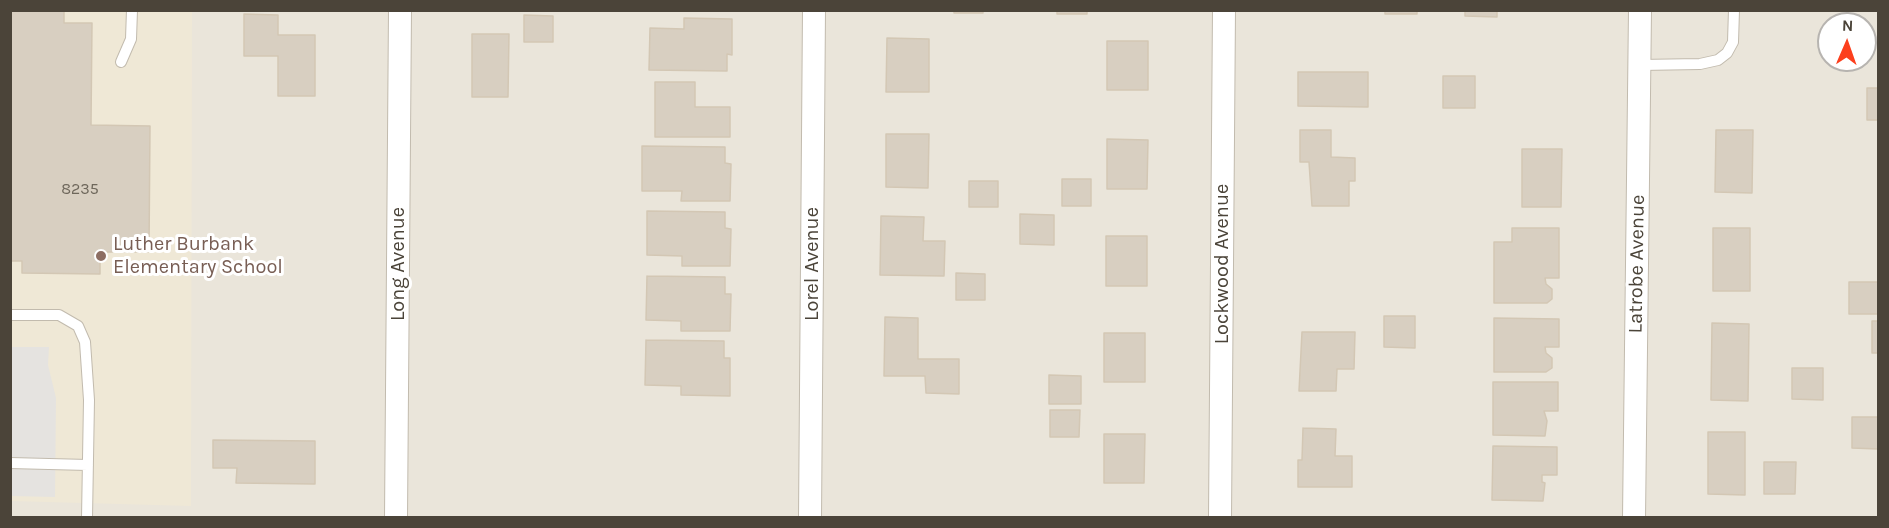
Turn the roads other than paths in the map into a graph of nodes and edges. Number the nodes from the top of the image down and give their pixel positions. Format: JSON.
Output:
{"nodes":[{"id":1,"x":132,"y":10,"type":"edge"},
{"id":2,"x":400,"y":10,"type":"edge"},
{"id":3,"x":814,"y":10,"type":"edge"},
{"id":4,"x":1224,"y":10,"type":"edge"},
{"id":5,"x":1640,"y":10,"type":"edge"},
{"id":6,"x":1734,"y":10,"type":"edge"},
{"id":7,"x":121,"y":62,"type":"dead end"},
{"id":8,"x":1640,"y":65,"type":"junction"},
{"id":9,"x":10,"y":315,"type":"edge"},
{"id":10,"x":10,"y":463,"type":"edge"},
{"id":11,"x":88,"y":465,"type":"junction"},
{"id":12,"x":87,"y":518,"type":"edge"},
{"id":13,"x":396,"y":518,"type":"edge"},
{"id":14,"x":810,"y":518,"type":"edge"},
{"id":15,"x":1220,"y":518,"type":"edge"},
{"id":16,"x":1634,"y":518,"type":"edge"}],
"edges":[{"from":1,"to":7,"type":"lane"},
{"from":2,"to":13,"type":"street","name":"Long Avenue"},
{"from":3,"to":14,"type":"street","name":"Lorel Avenue"},
{"from":4,"to":15,"type":"street","name":"Lockwood Avenue"},
{"from":5,"to":8,"type":"street","name":"Latrobe Avenue"},
{"from":6,"to":8,"type":"lane"},
{"from":8,"to":16,"type":"street","name":"Latrobe Avenue"},
{"from":9,"to":11,"type":"lane"},
{"from":10,"to":11,"type":"lane"},
{"from":11,"to":12,"type":"lane"}]}
